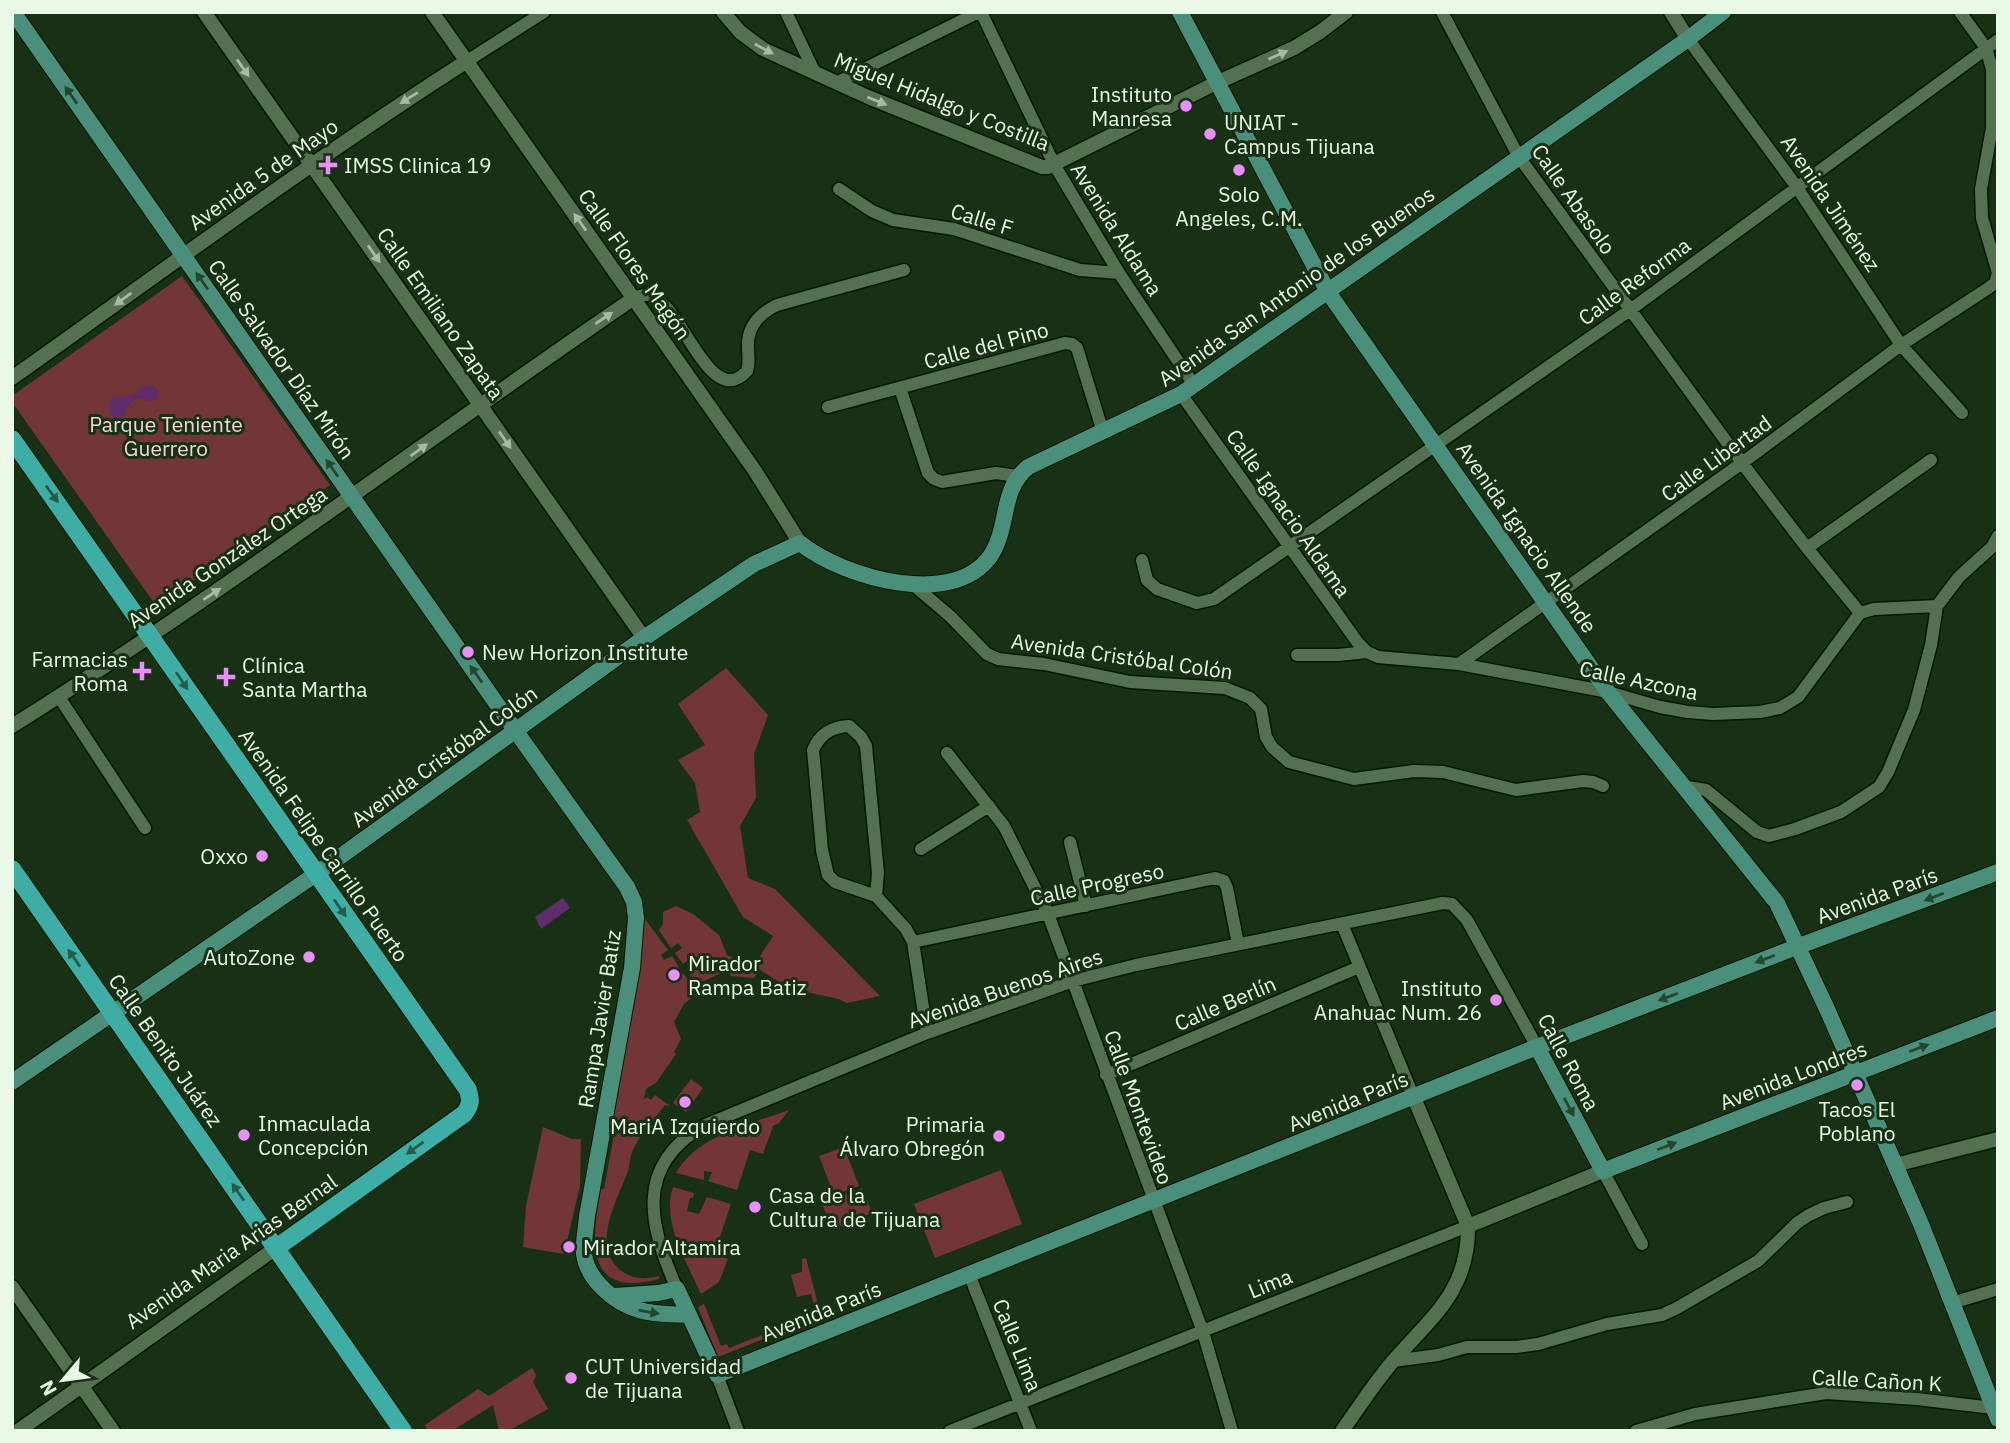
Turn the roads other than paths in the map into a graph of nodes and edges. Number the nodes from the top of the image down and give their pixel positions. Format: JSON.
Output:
{"nodes":[{"id":1,"x":204,"y":12,"type":"edge"},
{"id":2,"x":432,"y":12,"type":"edge"},
{"id":3,"x":544,"y":12,"type":"edge"},
{"id":4,"x":723,"y":12,"type":"edge"},
{"id":5,"x":786,"y":12,"type":"edge"},
{"id":6,"x":980,"y":12,"type":"edge"},
{"id":7,"x":1180,"y":12,"type":"edge"},
{"id":8,"x":1346,"y":12,"type":"edge"},
{"id":9,"x":1442,"y":12,"type":"edge"},
{"id":10,"x":1671,"y":12,"type":"edge"},
{"id":11,"x":1723,"y":12,"type":"edge"},
{"id":12,"x":1960,"y":12,"type":"edge"},
{"id":13,"x":16,"y":16,"type":"edge"},
{"id":14,"x":1688,"y":40,"type":"junction"},
{"id":15,"x":1998,"y":40,"type":"edge"},
{"id":16,"x":1986,"y":48,"type":"junction"},
{"id":17,"x":467,"y":61,"type":"junction"},
{"id":18,"x":815,"y":73,"type":"junction"},
{"id":19,"x":836,"y":83,"type":"junction"},
{"id":20,"x":1216,"y":83,"type":"junction"},
{"id":21,"x":1519,"y":157,"type":"junction"},
{"id":22,"x":311,"y":165,"type":"junction"},
{"id":23,"x":1055,"y":166,"type":"junction"},
{"id":24,"x":1796,"y":186,"type":"junction"},
{"id":25,"x":839,"y":189,"type":"dead end"},
{"id":26,"x":184,"y":255,"type":"junction"},
{"id":27,"x":904,"y":270,"type":"dead end"},
{"id":28,"x":1119,"y":272,"type":"junction"},
{"id":29,"x":1997,"y":276,"type":"edge"},
{"id":30,"x":1328,"y":292,"type":"junction"},
{"id":31,"x":634,"y":298,"type":"junction"},
{"id":32,"x":1630,"y":310,"type":"junction"},
{"id":33,"x":1901,"y":345,"type":"junction"},
{"id":34,"x":12,"y":378,"type":"edge"},
{"id":35,"x":900,"y":388,"type":"junction"},
{"id":36,"x":1188,"y":390,"type":"junction"},
{"id":37,"x":480,"y":405,"type":"junction"},
{"id":38,"x":828,"y":407,"type":"dead end"},
{"id":39,"x":1962,"y":413,"type":"dead end"},
{"id":40,"x":1103,"y":432,"type":"junction"},
{"id":41,"x":12,"y":439,"type":"edge"},
{"id":42,"x":1437,"y":446,"type":"junction"},
{"id":43,"x":1931,"y":460,"type":"dead end"},
{"id":44,"x":1742,"y":463,"type":"junction"},
{"id":45,"x":1017,"y":476,"type":"junction"},
{"id":46,"x":352,"y":497,"type":"junction"},
{"id":47,"x":1998,"y":536,"type":"edge"},
{"id":48,"x":800,"y":543,"type":"junction"},
{"id":49,"x":1290,"y":548,"type":"junction"},
{"id":50,"x":1807,"y":548,"type":"junction"},
{"id":51,"x":1142,"y":561,"type":"dead end"},
{"id":52,"x":911,"y":583,"type":"junction"},
{"id":53,"x":1545,"y":602,"type":"junction"},
{"id":54,"x":1937,"y":606,"type":"junction"},
{"id":55,"x":1860,"y":613,"type":"junction"},
{"id":56,"x":151,"y":635,"type":"junction"},
{"id":57,"x":644,"y":638,"type":"junction"},
{"id":58,"x":1367,"y":652,"type":"junction"},
{"id":59,"x":1297,"y":655,"type":"dead end"},
{"id":60,"x":1459,"y":664,"type":"junction"},
{"id":61,"x":1608,"y":692,"type":"junction"},
{"id":62,"x":59,"y":697,"type":"junction"},
{"id":63,"x":12,"y":726,"type":"edge"},
{"id":64,"x":515,"y":730,"type":"junction"},
{"id":65,"x":947,"y":753,"type":"dead end"},
{"id":66,"x":1603,"y":786,"type":"dead end"},
{"id":67,"x":1681,"y":786,"type":"junction"},
{"id":68,"x":989,"y":806,"type":"junction"},
{"id":69,"x":145,"y":828,"type":"dead end"},
{"id":70,"x":1070,"y":842,"type":"dead end"},
{"id":71,"x":921,"y":849,"type":"dead end"},
{"id":72,"x":12,"y":869,"type":"edge"},
{"id":73,"x":1998,"y":872,"type":"edge"},
{"id":74,"x":316,"y":874,"type":"junction"},
{"id":75,"x":876,"y":896,"type":"junction"},
{"id":76,"x":1452,"y":904,"type":"joint"},
{"id":77,"x":1086,"y":906,"type":"junction"},
{"id":78,"x":1048,"y":914,"type":"junction"},
{"id":79,"x":1342,"y":924,"type":"junction"},
{"id":80,"x":913,"y":942,"type":"junction"},
{"id":81,"x":1238,"y":944,"type":"junction"},
{"id":82,"x":1799,"y":946,"type":"junction"},
{"id":83,"x":1359,"y":967,"type":"junction"},
{"id":84,"x":1073,"y":981,"type":"junction"},
{"id":85,"x":113,"y":1014,"type":"junction"},
{"id":86,"x":1998,"y":1018,"type":"edge"},
{"id":87,"x":927,"y":1033,"type":"junction"},
{"id":88,"x":1537,"y":1047,"type":"junction"},
{"id":89,"x":1856,"y":1073,"type":"junction"},
{"id":90,"x":1105,"y":1075,"type":"junction"},
{"id":91,"x":12,"y":1083,"type":"edge"},
{"id":92,"x":1414,"y":1097,"type":"junction"},
{"id":93,"x":469,"y":1107,"type":"joint"},
{"id":94,"x":1998,"y":1139,"type":"edge"},
{"id":95,"x":1895,"y":1165,"type":"junction"},
{"id":96,"x":1603,"y":1171,"type":"junction"},
{"id":97,"x":1153,"y":1201,"type":"junction"},
{"id":98,"x":1847,"y":1202,"type":"dead end"},
{"id":99,"x":1468,"y":1226,"type":"junction"},
{"id":100,"x":1642,"y":1244,"type":"dead end"},
{"id":101,"x":276,"y":1248,"type":"junction"},
{"id":102,"x":969,"y":1274,"type":"junction"},
{"id":103,"x":12,"y":1287,"type":"edge"},
{"id":104,"x":677,"y":1289,"type":"junction"},
{"id":105,"x":1998,"y":1289,"type":"edge"},
{"id":106,"x":614,"y":1296,"type":"junction"},
{"id":107,"x":1952,"y":1303,"type":"junction"},
{"id":108,"x":688,"y":1315,"type":"junction"},
{"id":109,"x":1203,"y":1332,"type":"junction"},
{"id":110,"x":1393,"y":1361,"type":"junction"},
{"id":111,"x":717,"y":1375,"type":"junction"},
{"id":112,"x":81,"y":1386,"type":"junction"},
{"id":113,"x":1021,"y":1403,"type":"junction"},
{"id":114,"x":1996,"y":1413,"type":"edge"},
{"id":115,"x":18,"y":1431,"type":"edge"},
{"id":116,"x":113,"y":1431,"type":"edge"},
{"id":117,"x":403,"y":1431,"type":"edge"},
{"id":118,"x":738,"y":1431,"type":"edge"},
{"id":119,"x":950,"y":1431,"type":"edge"},
{"id":120,"x":1031,"y":1431,"type":"edge"},
{"id":121,"x":1232,"y":1431,"type":"edge"},
{"id":122,"x":1342,"y":1431,"type":"edge"},
{"id":123,"x":1636,"y":1431,"type":"edge"}],
"edges":[{"from":1,"to":22,"type":"street","name":"Calle Emiliano Zapata","one_way":true},
{"from":2,"to":17,"type":"street","name":"Calle Flores Magón"},
{"from":3,"to":17,"type":"street","name":"Avenida 5 de Mayo"},
{"from":4,"to":18,"type":"street","name":"Miguel Hidalgo y Costilla","one_way":true},
{"from":5,"to":18,"type":"street"},
{"from":6,"to":19,"type":"street"},
{"from":6,"to":23,"type":"street","name":"Avenida Aldama"},
{"from":7,"to":20,"type":"main road","name":"Avenida Ignacio Allende"},
{"from":20,"to":8,"type":"street","one_way":true},
{"from":9,"to":21,"type":"street","name":"Calle Abasolo"},
{"from":10,"to":14,"type":"street","name":"Avenida Jiménez"},
{"from":11,"to":14,"type":"main road","name":"Avenida San Antonio de los Buenos"},
{"from":12,"to":16,"type":"street"},
{"from":26,"to":13,"type":"main road","name":"Calle Salvador Díaz Mirón","one_way":true},
{"from":14,"to":21,"type":"main road","name":"Avenida San Antonio de los Buenos"},
{"from":14,"to":24,"type":"street","name":"Avenida Jiménez"},
{"from":15,"to":16,"type":"street","name":"Calle Reforma"},
{"from":16,"to":24,"type":"street","name":"Calle Reforma"},
{"from":16,"to":29,"type":"street"},
{"from":17,"to":22,"type":"street","name":"Avenida 5 de Mayo","one_way":true},
{"from":31,"to":17,"type":"street","name":"Calle Flores Magón","one_way":true},
{"from":18,"to":19,"type":"street","name":"Miguel Hidalgo y Costilla"},
{"from":19,"to":23,"type":"street","name":"Miguel Hidalgo y Costilla","one_way":true},
{"from":20,"to":23,"type":"street"},
{"from":20,"to":30,"type":"main road","name":"Avenida Ignacio Allende"},
{"from":21,"to":30,"type":"main road","name":"Avenida San Antonio de los Buenos"},
{"from":21,"to":32,"type":"street","name":"Calle Abasolo"},
{"from":22,"to":26,"type":"street","name":"Avenida 5 de Mayo"},
{"from":22,"to":37,"type":"street","name":"Calle Emiliano Zapata","one_way":true},
{"from":23,"to":28,"type":"street","name":"Avenida Aldama"},
{"from":24,"to":32,"type":"street","name":"Calle Reforma"},
{"from":24,"to":33,"type":"street","name":"Avenida Jiménez"},
{"from":25,"to":28,"type":"street","name":"Calle F"},
{"from":26,"to":34,"type":"street","name":"Avenida 5 de Mayo","one_way":true},
{"from":46,"to":26,"type":"main road","name":"Calle Salvador Díaz Mirón","one_way":true},
{"from":27,"to":31,"type":"street"},
{"from":28,"to":36,"type":"street","name":"Avenida Aldama"},
{"from":29,"to":33,"type":"street","name":"Calle Libertad"},
{"from":30,"to":36,"type":"main road","name":"Avenida San Antonio de los Buenos"},
{"from":30,"to":42,"type":"main road","name":"Avenida Ignacio Allende"},
{"from":37,"to":31,"type":"street","name":"Avenida González Ortega","one_way":true},
{"from":31,"to":48,"type":"street","name":"Calle Flores Magón"},
{"from":32,"to":42,"type":"street","name":"Calle Reforma"},
{"from":32,"to":44,"type":"street","name":"Calle Abasolo"},
{"from":33,"to":39,"type":"street","name":"Avenida Jiménez"},
{"from":33,"to":44,"type":"street","name":"Calle Libertad"},
{"from":35,"to":38,"type":"street"},
{"from":35,"to":40,"type":"street","name":"Calle del Pino"},
{"from":35,"to":45,"type":"street"},
{"from":36,"to":40,"type":"main road","name":"Avenida San Antonio de los Buenos"},
{"from":36,"to":49,"type":"street","name":"Calle Ignacio Aldama"},
{"from":46,"to":37,"type":"street","name":"Avenida González Ortega","one_way":true},
{"from":37,"to":57,"type":"street","name":"Calle Emiliano Zapata","one_way":true},
{"from":40,"to":45,"type":"main road","name":"Avenida San Antonio de los Buenos"},
{"from":41,"to":56,"type":"main road","name":"Avenida Felipe Carrillo Puerto","one_way":true},
{"from":42,"to":49,"type":"street","name":"Calle Reforma"},
{"from":42,"to":53,"type":"main road","name":"Avenida Ignacio Allende"},
{"from":43,"to":50,"type":"street"},
{"from":44,"to":50,"type":"street","name":"Calle Abasolo"},
{"from":44,"to":53,"type":"street","name":"Calle Libertad"},
{"from":45,"to":52,"type":"main road"},
{"from":56,"to":46,"type":"street","name":"Avenida González Ortega","one_way":true},
{"from":64,"to":46,"type":"main road","name":"Calle Salvador Díaz Mirón","one_way":true},
{"from":47,"to":54,"type":"street"},
{"from":48,"to":52,"type":"main road"},
{"from":48,"to":57,"type":"main road","name":"Avenida Cristóbal Colón"},
{"from":49,"to":51,"type":"street","name":"Calle Reforma"},
{"from":49,"to":58,"type":"street","name":"Calle Ignacio Aldama"},
{"from":50,"to":55,"type":"street","name":"Calle Abasolo"},
{"from":52,"to":66,"type":"street","name":"Avenida Cristóbal Colón"},
{"from":53,"to":60,"type":"street","name":"Calle Libertad"},
{"from":53,"to":61,"type":"main road","name":"Avenida Ignacio Allende"},
{"from":54,"to":55,"type":"street"},
{"from":54,"to":67,"type":"street"},
{"from":55,"to":61,"type":"street","name":"Calle Azcona"},
{"from":56,"to":62,"type":"street","name":"Avenida González Ortega"},
{"from":56,"to":74,"type":"main road","name":"Avenida Felipe Carrillo Puerto","one_way":true},
{"from":57,"to":64,"type":"main road","name":"Avenida Cristóbal Colón"},
{"from":58,"to":59,"type":"street","name":"Calle Azcona"},
{"from":58,"to":60,"type":"street","name":"Calle Azcona"},
{"from":60,"to":61,"type":"street","name":"Calle Azcona"},
{"from":61,"to":67,"type":"main road","name":"Avenida Ignacio Allende"},
{"from":62,"to":63,"type":"street","name":"Avenida González Ortega"},
{"from":62,"to":69,"type":"street"},
{"from":64,"to":74,"type":"main road","name":"Avenida Cristóbal Colón"},
{"from":64,"to":106,"type":"main road","name":"Rampa Javier Batiz"},
{"from":65,"to":68,"type":"street","name":"Calle Montevideo"},
{"from":67,"to":82,"type":"main road","name":"Avenida Ignacio Allende"},
{"from":68,"to":71,"type":"street"},
{"from":68,"to":78,"type":"street","name":"Calle Montevideo"},
{"from":70,"to":77,"type":"street"},
{"from":85,"to":72,"type":"main road","name":"Calle Benito Juárez","one_way":true},
{"from":73,"to":82,"type":"main road","name":"Avenida París","one_way":true},
{"from":74,"to":85,"type":"main road","name":"Avenida Cristóbal Colón"},
{"from":74,"to":93,"type":"main road","name":"Avenida Felipe Carrillo Puerto","one_way":true},
{"from":75,"to":75,"type":"street"},
{"from":75,"to":80,"type":"street"},
{"from":76,"to":79,"type":"street","name":"Avenida Buenos Aires"},
{"from":76,"to":88,"type":"street","name":"Calle Roma"},
{"from":77,"to":78,"type":"street","name":"Calle Progreso"},
{"from":77,"to":81,"type":"street","name":"Calle Progreso"},
{"from":78,"to":80,"type":"street","name":"Calle Progreso"},
{"from":78,"to":84,"type":"street","name":"Calle Montevideo"},
{"from":79,"to":81,"type":"street","name":"Avenida Buenos Aires"},
{"from":79,"to":83,"type":"street"},
{"from":80,"to":87,"type":"street"},
{"from":81,"to":84,"type":"street","name":"Avenida Buenos Aires"},
{"from":82,"to":88,"type":"main road","name":"Avenida París","one_way":true},
{"from":82,"to":89,"type":"main road","name":"Avenida Ignacio Allende"},
{"from":83,"to":90,"type":"street","name":"Calle Berlín"},
{"from":83,"to":92,"type":"street"},
{"from":84,"to":87,"type":"street","name":"Avenida Buenos Aires"},
{"from":84,"to":90,"type":"street","name":"Calle Montevideo"},
{"from":85,"to":91,"type":"main road","name":"Avenida Cristóbal Colón"},
{"from":101,"to":85,"type":"main road","name":"Calle Benito Juárez","one_way":true},
{"from":89,"to":86,"type":"main road","name":"Avenida Londres","one_way":true},
{"from":87,"to":104,"type":"street","name":"Avenida Buenos Aires"},
{"from":88,"to":92,"type":"main road","name":"Avenida París"},
{"from":88,"to":96,"type":"main road","name":"Calle Roma","one_way":true},
{"from":89,"to":95,"type":"main road","name":"Avenida Ignacio Allende"},
{"from":96,"to":89,"type":"main road","name":"Avenida Londres","one_way":true},
{"from":90,"to":97,"type":"street","name":"Calle Montevideo"},
{"from":92,"to":97,"type":"main road","name":"Avenida París"},
{"from":92,"to":99,"type":"street"},
{"from":93,"to":101,"type":"main road","name":"Avenida Maria Arias Bernal","one_way":true},
{"from":94,"to":95,"type":"street"},
{"from":95,"to":107,"type":"main road","name":"Avenida Ignacio Allende"},
{"from":96,"to":99,"type":"street","name":"Lima"},
{"from":96,"to":100,"type":"street","name":"Calle Roma"},
{"from":97,"to":102,"type":"main road","name":"Avenida París"},
{"from":97,"to":109,"type":"street","name":"Calle Montevideo"},
{"from":98,"to":110,"type":"street"},
{"from":99,"to":109,"type":"street","name":"Lima"},
{"from":99,"to":110,"type":"street"},
{"from":101,"to":112,"type":"street","name":"Avenida Maria Arias Bernal"},
{"from":101,"to":117,"type":"main road","name":"Calle Benito Juárez"},
{"from":102,"to":111,"type":"main road","name":"Avenida París"},
{"from":102,"to":113,"type":"street","name":"Calle Lima"},
{"from":103,"to":112,"type":"street"},
{"from":104,"to":106,"type":"main road"},
{"from":104,"to":108,"type":"main road"},
{"from":105,"to":107,"type":"street"},
{"from":106,"to":108,"type":"main road","name":"Rampa Javier Batiz","one_way":true},
{"from":107,"to":114,"type":"main road","name":"Avenida Ignacio Allende"},
{"from":108,"to":111,"type":"main road"},
{"from":109,"to":113,"type":"street","name":"Lima"},
{"from":109,"to":121,"type":"street","name":"Calle Montevideo"},
{"from":110,"to":122,"type":"street"},
{"from":111,"to":118,"type":"street"},
{"from":112,"to":115,"type":"street","name":"Avenida Maria Arias Bernal"},
{"from":112,"to":116,"type":"street"},
{"from":113,"to":119,"type":"street","name":"Lima"},
{"from":113,"to":120,"type":"street","name":"Calle Lima"},
{"from":114,"to":123,"type":"street","name":"Calle Cañon K"}]}
